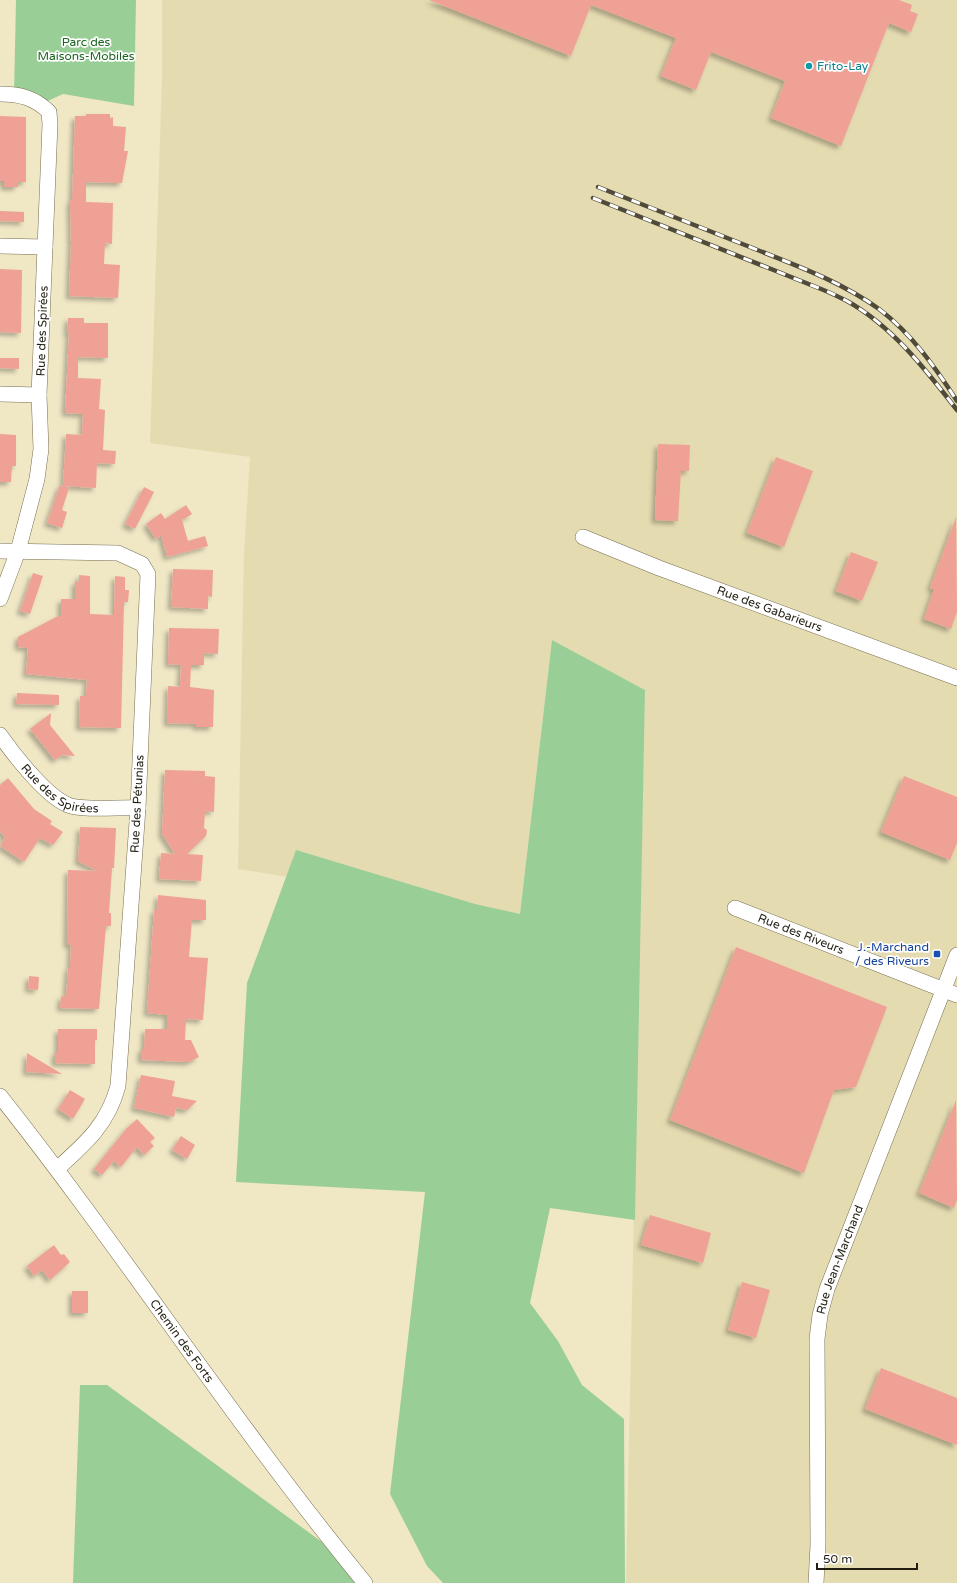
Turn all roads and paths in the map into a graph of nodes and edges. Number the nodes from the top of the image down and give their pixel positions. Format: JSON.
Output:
{"nodes":[{"id":1,"x":0,"y":94,"type":"edge"},
{"id":2,"x":0,"y":246,"type":"edge"},
{"id":3,"x":46,"y":247,"type":"junction"},
{"id":4,"x":0,"y":394,"type":"edge"},
{"id":5,"x":39,"y":395,"type":"junction"},
{"id":6,"x":583,"y":537,"type":"dead end"},
{"id":7,"x":0,"y":551,"type":"edge"},
{"id":8,"x":18,"y":551,"type":"junction"},
{"id":9,"x":0,"y":599,"type":"edge"},
{"id":10,"x":957,"y":678,"type":"edge"},
{"id":11,"x":0,"y":735,"type":"edge"},
{"id":12,"x":138,"y":808,"type":"junction"},
{"id":13,"x":734,"y":908,"type":"dead end"},
{"id":14,"x":957,"y":955,"type":"edge"},
{"id":15,"x":950,"y":992,"type":"edge"},
{"id":16,"x":0,"y":1096,"type":"edge"},
{"id":17,"x":58,"y":1169,"type":"junction"},
{"id":18,"x":365,"y":1583,"type":"edge"},
{"id":19,"x":816,"y":1583,"type":"edge"}],
"edges":[{"from":1,"to":3,"type":"street","name":"Rue des Spirées"},
{"from":2,"to":3,"type":"street"},
{"from":3,"to":5,"type":"street","name":"Rue des Spirées"},
{"from":4,"to":5,"type":"street"},
{"from":5,"to":8,"type":"street","name":"Rue des Spirées"},
{"from":6,"to":10,"type":"street","name":"Rue des Gabarieurs"},
{"from":7,"to":8,"type":"street","name":"Rue des Pétunias"},
{"from":8,"to":9,"type":"street","name":"Rue des Spirées"},
{"from":8,"to":12,"type":"street","name":"Rue des Pétunias"},
{"from":11,"to":12,"type":"street","name":"Rue des Spirées"},
{"from":12,"to":17,"type":"street","name":"Rue des Pétunias"},
{"from":13,"to":15,"type":"street","name":"Rue des Riveurs"},
{"from":14,"to":15,"type":"street","name":"Rue Jean-Marchand"},
{"from":15,"to":19,"type":"street","name":"Rue Jean-Marchand"},
{"from":16,"to":17,"type":"street","name":"Chemin des Forts"},
{"from":17,"to":18,"type":"street","name":"Chemin des Forts"}]}
